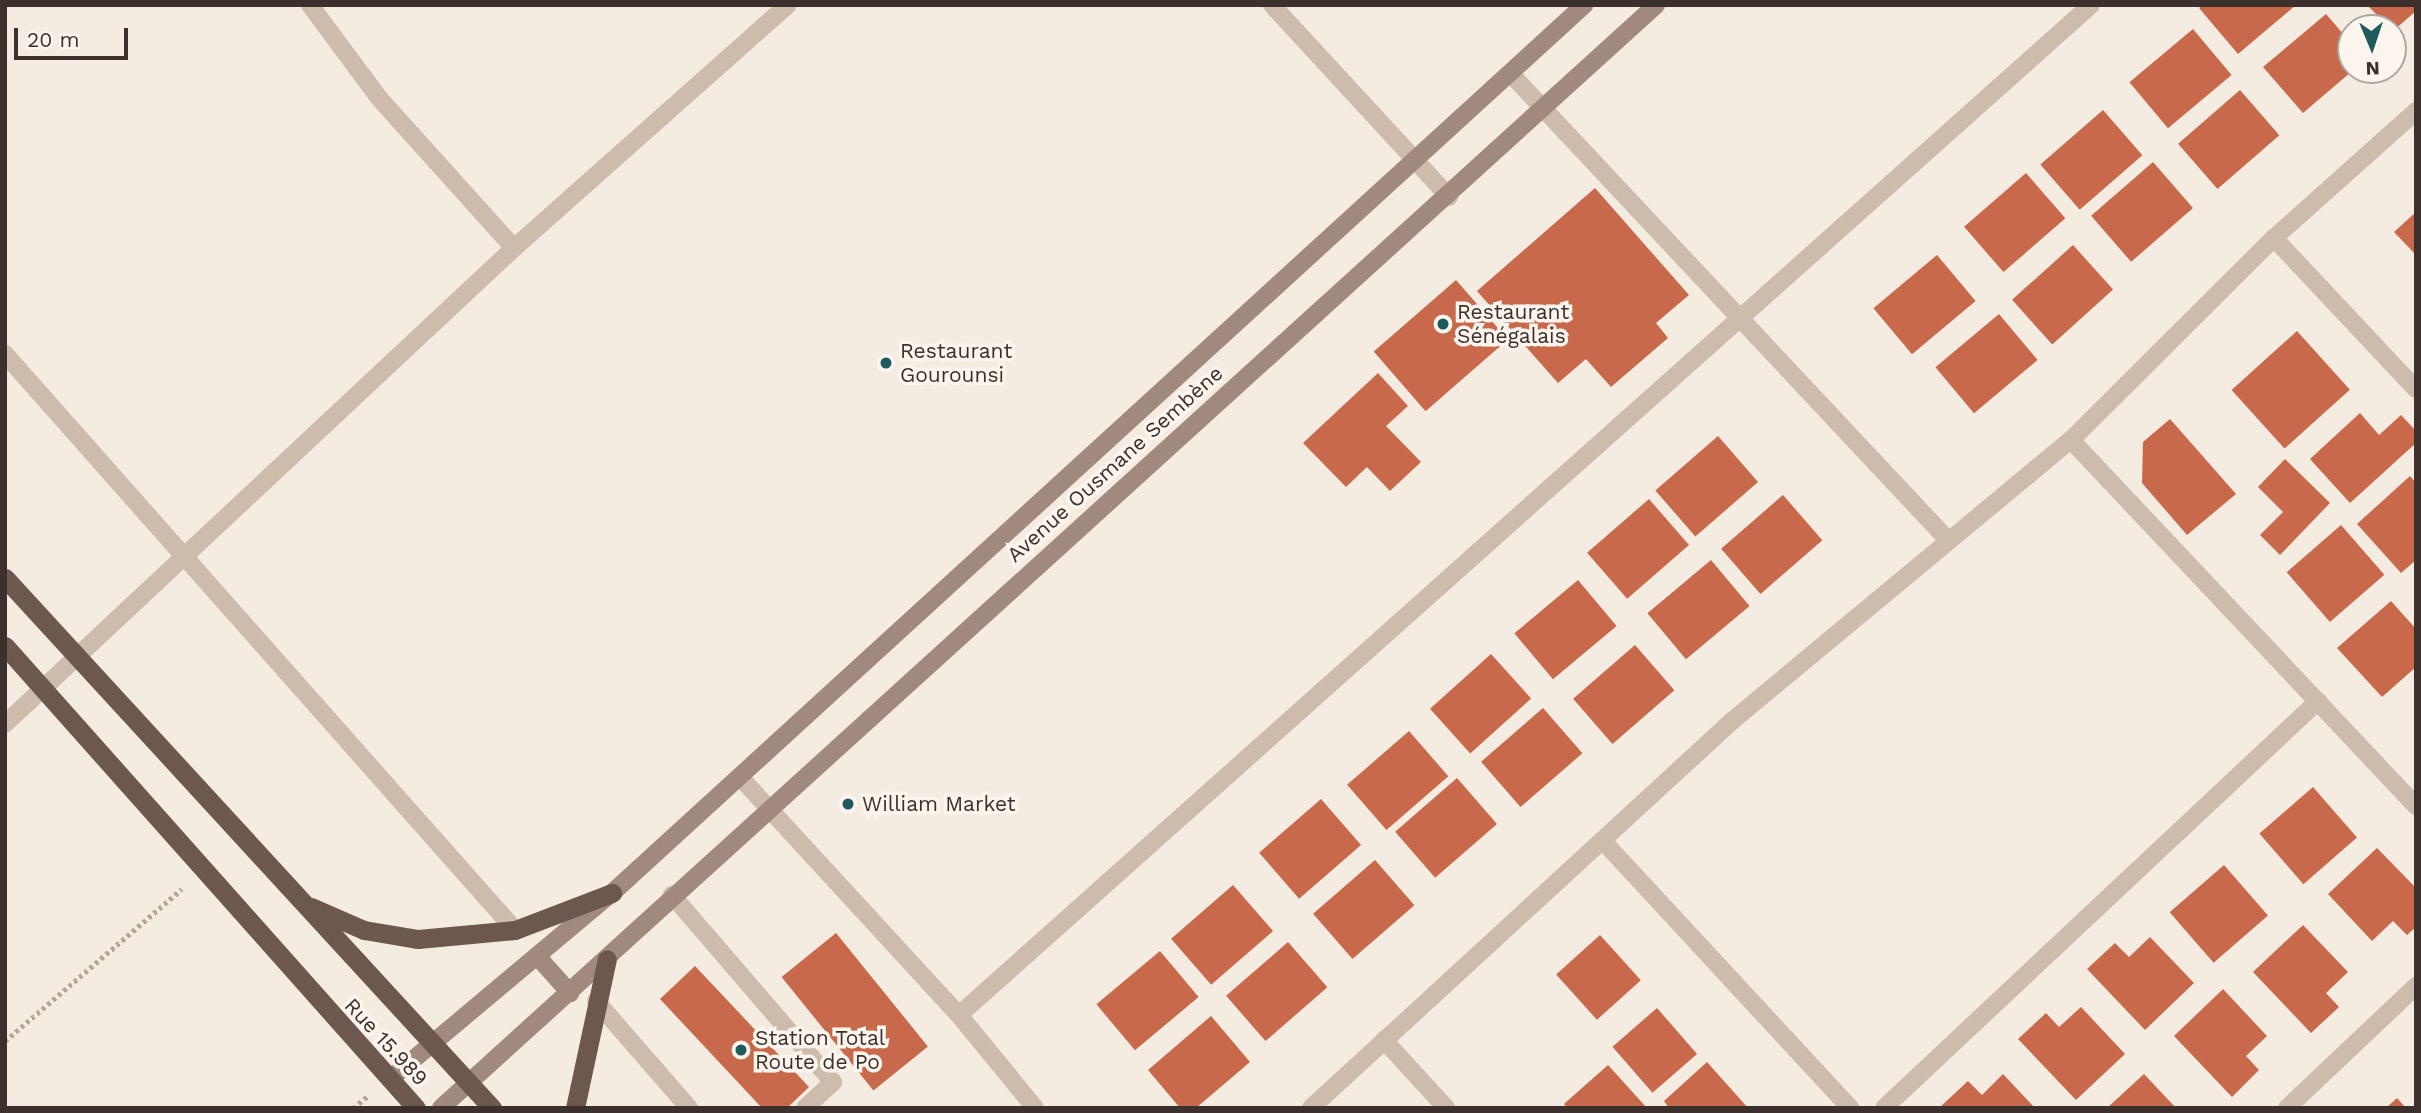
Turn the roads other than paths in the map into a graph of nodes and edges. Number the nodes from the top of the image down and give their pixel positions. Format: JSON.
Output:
{"nodes":[{"id":1,"x":310,"y":5,"type":"edge"},
{"id":2,"x":1272,"y":5,"type":"edge"},
{"id":3,"x":1584,"y":5,"type":"edge"},
{"id":4,"x":1656,"y":5,"type":"edge"},
{"id":5,"x":2091,"y":5,"type":"edge"},
{"id":6,"x":786,"y":6,"type":"edge"},
{"id":7,"x":1510,"y":73,"type":"junction"},
{"id":8,"x":1544,"y":108,"type":"junction"},
{"id":9,"x":2416,"y":111,"type":"edge"},
{"id":10,"x":1417,"y":162,"type":"junction"},
{"id":11,"x":1449,"y":197,"type":"junction"},
{"id":12,"x":2274,"y":237,"type":"junction"},
{"id":13,"x":514,"y":248,"type":"junction"},
{"id":14,"x":1741,"y":315,"type":"junction"},
{"id":15,"x":5,"y":354,"type":"edge"},
{"id":16,"x":2416,"y":389,"type":"edge"},
{"id":17,"x":2071,"y":440,"type":"junction"},
{"id":18,"x":1948,"y":540,"type":"junction"},
{"id":19,"x":190,"y":556,"type":"junction"},
{"id":20,"x":5,"y":578,"type":"edge"},
{"id":21,"x":5,"y":646,"type":"edge"},
{"id":22,"x":77,"y":657,"type":"junction"},
{"id":23,"x":43,"y":684,"type":"junction"},
{"id":24,"x":2318,"y":701,"type":"junction"},
{"id":25,"x":5,"y":724,"type":"edge"},
{"id":26,"x":740,"y":777,"type":"junction"},
{"id":27,"x":2416,"y":806,"type":"edge"},
{"id":28,"x":765,"y":808,"type":"junction"},
{"id":29,"x":1603,"y":841,"type":"junction"},
{"id":30,"x":612,"y":893,"type":"junction"},
{"id":31,"x":672,"y":895,"type":"junction"},
{"id":32,"x":305,"y":904,"type":"junction"},
{"id":33,"x":515,"y":930,"type":"junction"},
{"id":34,"x":537,"y":956,"type":"junction"},
{"id":35,"x":607,"y":959,"type":"junction"},
{"id":36,"x":2416,"y":986,"type":"edge"},
{"id":37,"x":569,"y":993,"type":"junction"},
{"id":38,"x":596,"y":1001,"type":"junction"},
{"id":39,"x":959,"y":1015,"type":"junction"},
{"id":40,"x":1384,"y":1040,"type":"junction"},
{"id":41,"x":433,"y":1044,"type":"junction"},
{"id":42,"x":390,"y":1079,"type":"junction"},
{"id":43,"x":469,"y":1083,"type":"junction"},
{"id":44,"x":416,"y":1108,"type":"edge"},
{"id":45,"x":441,"y":1108,"type":"edge"},
{"id":46,"x":492,"y":1108,"type":"edge"},
{"id":47,"x":575,"y":1108,"type":"edge"},
{"id":48,"x":689,"y":1108,"type":"edge"},
{"id":49,"x":805,"y":1108,"type":"edge"},
{"id":50,"x":1035,"y":1108,"type":"edge"},
{"id":51,"x":1311,"y":1108,"type":"edge"},
{"id":52,"x":1446,"y":1108,"type":"edge"},
{"id":53,"x":1850,"y":1108,"type":"edge"},
{"id":54,"x":1884,"y":1108,"type":"edge"},
{"id":55,"x":2287,"y":1108,"type":"edge"}],
"edges":[{"from":1,"to":13,"type":"street"},
{"from":2,"to":10,"type":"street"},
{"from":3,"to":7,"type":"main road","name":"Avenue Ousmane Sembène"},
{"from":4,"to":8,"type":"main road","name":"Avenue Ousmane Sembène"},
{"from":5,"to":14,"type":"street"},
{"from":6,"to":13,"type":"street"},
{"from":7,"to":8,"type":"street"},
{"from":7,"to":10,"type":"main road","name":"Avenue Ousmane Sembène"},
{"from":8,"to":11,"type":"main road","name":"Avenue Ousmane Sembène"},
{"from":8,"to":14,"type":"street"},
{"from":9,"to":12,"type":"street"},
{"from":10,"to":11,"type":"street"},
{"from":10,"to":26,"type":"main road","name":"Avenue Ousmane Sembène"},
{"from":11,"to":28,"type":"main road","name":"Avenue Ousmane Sembène"},
{"from":12,"to":16,"type":"street"},
{"from":12,"to":17,"type":"street"},
{"from":13,"to":19,"type":"street"},
{"from":14,"to":18,"type":"street"},
{"from":14,"to":39,"type":"street"},
{"from":15,"to":19,"type":"street"},
{"from":17,"to":18,"type":"street"},
{"from":17,"to":24,"type":"street"},
{"from":18,"to":29,"type":"street"},
{"from":19,"to":22,"type":"street"},
{"from":19,"to":33,"type":"street"},
{"from":20,"to":22,"type":"highway"},
{"from":21,"to":23,"type":"highway","name":"Rue 15.989"},
{"from":22,"to":23,"type":"street"},
{"from":22,"to":32,"type":"highway"},
{"from":23,"to":25,"type":"street"},
{"from":23,"to":42,"type":"highway","name":"Rue 15.989"},
{"from":24,"to":27,"type":"street"},
{"from":24,"to":54,"type":"street"},
{"from":26,"to":28,"type":"street"},
{"from":26,"to":30,"type":"main road","name":"Avenue Ousmane Sembène"},
{"from":28,"to":31,"type":"main road","name":"Avenue Ousmane Sembène"},
{"from":28,"to":39,"type":"street"},
{"from":29,"to":40,"type":"street"},
{"from":29,"to":53,"type":"street"},
{"from":30,"to":33,"type":"highway"},
{"from":30,"to":34,"type":"main road","name":"Avenue Ousmane Sembène"},
{"from":31,"to":35,"type":"main road","name":"Avenue Ousmane Sembène"},
{"from":31,"to":49,"type":"street"},
{"from":32,"to":33,"type":"highway"},
{"from":32,"to":41,"type":"highway"},
{"from":34,"to":37,"type":"main road"},
{"from":34,"to":41,"type":"main road","name":"Avenue Ousmane Sembène"},
{"from":35,"to":37,"type":"main road","name":"Avenue Ousmane Sembène"},
{"from":35,"to":38,"type":"highway"},
{"from":36,"to":55,"type":"street"},
{"from":37,"to":43,"type":"main road","name":"Avenue Ousmane Sembène"},
{"from":38,"to":47,"type":"highway"},
{"from":38,"to":48,"type":"street"},
{"from":39,"to":50,"type":"street"},
{"from":40,"to":51,"type":"street"},
{"from":40,"to":52,"type":"street"},
{"from":41,"to":42,"type":"main road","name":"Avenue Ousmane Sembène"},
{"from":41,"to":43,"type":"highway"},
{"from":42,"to":44,"type":"highway","name":"Rue 15.989"},
{"from":43,"to":45,"type":"main road","name":"Avenue Ousmane Sembène"},
{"from":43,"to":46,"type":"highway"}]}
